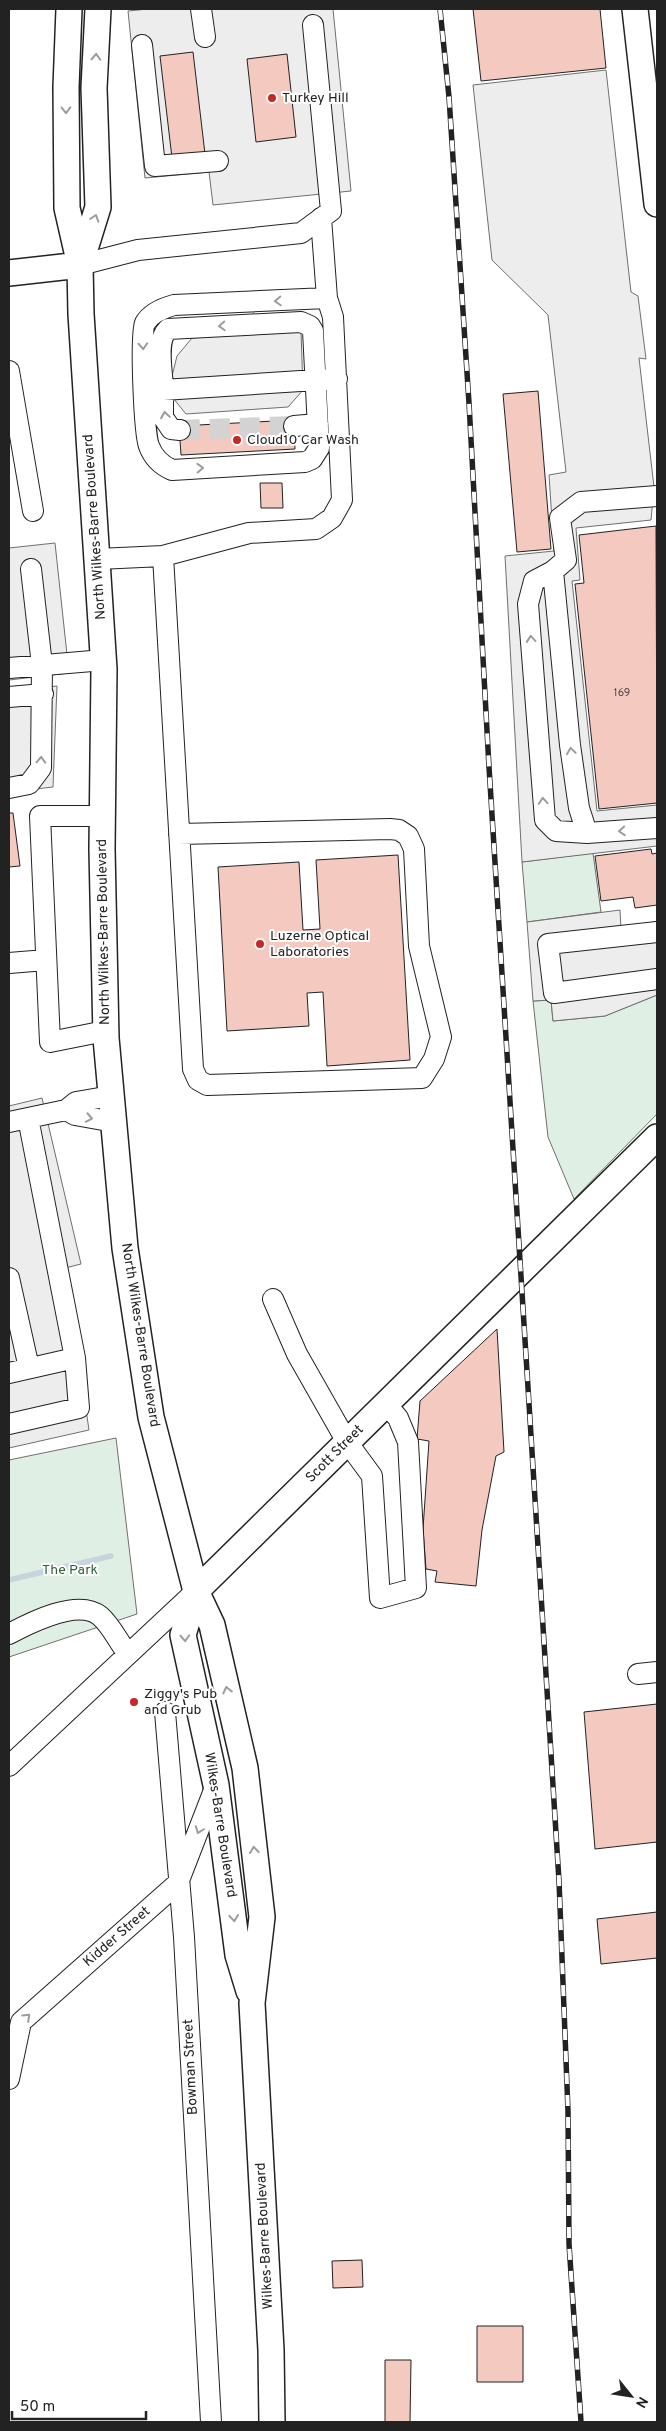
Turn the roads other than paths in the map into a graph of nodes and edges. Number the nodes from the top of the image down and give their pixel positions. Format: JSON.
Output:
{"nodes":[{"id":1,"x":68,"y":9,"type":"edge"},
{"id":2,"x":98,"y":9,"type":"edge"},
{"id":3,"x":201,"y":9,"type":"edge"},
{"id":4,"x":635,"y":9,"type":"edge"},
{"id":5,"x":313,"y":25,"type":"dead end"},
{"id":6,"x":205,"y":37,"type":"dead end"},
{"id":7,"x":142,"y":44,"type":"dead end"},
{"id":8,"x":218,"y":160,"type":"dead end"},
{"id":9,"x":657,"y":197,"type":"edge"},
{"id":10,"x":321,"y":218,"type":"junction"},
{"id":11,"x":80,"y":265,"type":"junction"},
{"id":12,"x":9,"y":273,"type":"edge"},
{"id":13,"x":327,"y":298,"type":"junction"},
{"id":14,"x":9,"y":371,"type":"edge"},
{"id":15,"x":337,"y":379,"type":"junction"},
{"id":16,"x":316,"y":380,"type":"junction"},
{"id":17,"x":163,"y":390,"type":"junction"},
{"id":18,"x":318,"y":424,"type":"junction"},
{"id":19,"x":294,"y":426,"type":"tunnel mouth"},
{"id":20,"x":180,"y":430,"type":"dead end"},
{"id":21,"x":657,"y":496,"type":"edge"},
{"id":22,"x":32,"y":511,"type":"dead end"},
{"id":23,"x":163,"y":556,"type":"junction"},
{"id":24,"x":98,"y":559,"type":"junction"},
{"id":25,"x":30,"y":569,"type":"dead end"},
{"id":26,"x":553,"y":571,"type":"junction"},
{"id":27,"x":104,"y":660,"type":"junction"},
{"id":28,"x":42,"y":665,"type":"junction"},
{"id":29,"x":9,"y":668,"type":"edge"},
{"id":30,"x":43,"y":694,"type":"junction"},
{"id":31,"x":9,"y":698,"type":"edge"},
{"id":32,"x":9,"y":788,"type":"edge"},
{"id":33,"x":102,"y":816,"type":"junction"},
{"id":34,"x":657,"y":828,"type":"edge"},
{"id":35,"x":588,"y":833,"type":"junction"},
{"id":36,"x":180,"y":834,"type":"junction"},
{"id":37,"x":657,"y":932,"type":"edge"},
{"id":38,"x":46,"y":960,"type":"junction"},
{"id":39,"x":9,"y":963,"type":"edge"},
{"id":40,"x":657,"y":979,"type":"edge"},
{"id":41,"x":106,"y":1031,"type":"junction"},
{"id":42,"x":111,"y":1096,"type":"junction"},
{"id":43,"x":66,"y":1110,"type":"junction"},
{"id":44,"x":18,"y":1120,"type":"edge"},
{"id":45,"x":114,"y":1122,"type":"junction"},
{"id":46,"x":657,"y":1137,"type":"edge"},
{"id":47,"x":9,"y":1278,"type":"edge"},
{"id":48,"x":273,"y":1300,"type":"dead end"},
{"id":49,"x":75,"y":1358,"type":"junction"},
{"id":50,"x":29,"y":1368,"type":"junction"},
{"id":51,"x":9,"y":1373,"type":"edge"},
{"id":52,"x":386,"y":1404,"type":"junction"},
{"id":53,"x":9,"y":1424,"type":"edge"},
{"id":54,"x":348,"y":1442,"type":"junction"},
{"id":55,"x":196,"y":1591,"type":"junction"},
{"id":56,"x":9,"y":1634,"type":"edge"},
{"id":57,"x":128,"y":1654,"type":"junction"},
{"id":58,"x":165,"y":1712,"type":"dead end"},
{"id":59,"x":9,"y":1766,"type":"edge"},
{"id":60,"x":216,"y":1785,"type":"junction"},
{"id":61,"x":178,"y":1883,"type":"junction"},
{"id":62,"x":252,"y":2003,"type":"junction"},
{"id":63,"x":9,"y":2079,"type":"edge"},
{"id":64,"x":271,"y":2350,"type":"junction"},
{"id":65,"x":210,"y":2422,"type":"edge"},
{"id":66,"x":272,"y":2422,"type":"edge"},
{"id":67,"x":285,"y":2422,"type":"edge"}],
"edges":[{"from":1,"to":11,"type":"main road","name":"North Wilkes-Barre Boulevard","one_way":true},
{"from":11,"to":2,"type":"main road","name":"North Wilkes-Barre Boulevard","one_way":true},
{"from":3,"to":6,"type":"street"},
{"from":4,"to":9,"type":"main road"},
{"from":5,"to":10,"type":"street"},
{"from":7,"to":8,"type":"street"},
{"from":10,"to":11,"type":"street"},
{"from":10,"to":13,"type":"street"},
{"from":11,"to":12,"type":"main road"},
{"from":11,"to":24,"type":"main road","name":"North Wilkes-Barre Boulevard"},
{"from":13,"to":15,"type":"street"},
{"from":13,"to":18,"type":"street","one_way":true},
{"from":14,"to":22,"type":"street"},
{"from":15,"to":16,"type":"street"},
{"from":15,"to":23,"type":"street"},
{"from":16,"to":17,"type":"street"},
{"from":16,"to":17,"type":"street","one_way":true},
{"from":16,"to":18,"type":"street"},
{"from":20,"to":17,"type":"street","one_way":true},
{"from":18,"to":19,"type":"street"},
{"from":21,"to":26,"type":"street"},
{"from":23,"to":24,"type":"street"},
{"from":23,"to":36,"type":"street"},
{"from":24,"to":27,"type":"main road","name":"North Wilkes-Barre Boulevard"},
{"from":25,"to":28,"type":"street"},
{"from":35,"to":26,"type":"street","one_way":true},
{"from":35,"to":26,"type":"street","one_way":true},
{"from":27,"to":28,"type":"street"},
{"from":27,"to":33,"type":"main road","name":"North Wilkes-Barre Boulevard"},
{"from":28,"to":29,"type":"street"},
{"from":28,"to":30,"type":"street"},
{"from":30,"to":31,"type":"street"},
{"from":32,"to":30,"type":"street","one_way":true},
{"from":33,"to":38,"type":"street"},
{"from":33,"to":41,"type":"main road","name":"North Wilkes-Barre Boulevard"},
{"from":34,"to":35,"type":"street","one_way":true},
{"from":36,"to":36,"type":"street"},
{"from":37,"to":40,"type":"street"},
{"from":38,"to":39,"type":"street"},
{"from":38,"to":41,"type":"street"},
{"from":41,"to":42,"type":"main road","name":"North Wilkes-Barre Boulevard"},
{"from":42,"to":43,"type":"street"},
{"from":42,"to":45,"type":"main road","name":"North Wilkes-Barre Boulevard"},
{"from":43,"to":44,"type":"street"},
{"from":43,"to":45,"type":"street","one_way":true},
{"from":44,"to":49,"type":"street"},
{"from":45,"to":55,"type":"main road","name":"North Wilkes-Barre Boulevard"},
{"from":46,"to":52,"type":"main road","name":"Scott Street"},
{"from":47,"to":50,"type":"street"},
{"from":48,"to":54,"type":"street"},
{"from":49,"to":50,"type":"street"},
{"from":49,"to":53,"type":"street"},
{"from":50,"to":51,"type":"street"},
{"from":52,"to":54,"type":"main road","name":"Scott Street"},
{"from":52,"to":54,"type":"street"},
{"from":54,"to":55,"type":"main road","name":"Scott Street"},
{"from":55,"to":57,"type":"street","name":"Scott Street"},
{"from":55,"to":60,"type":"main road","name":"Wilkes-Barre Boulevard","one_way":true},
{"from":62,"to":55,"type":"main road","name":"Wilkes-Barre Boulevard","one_way":true},
{"from":56,"to":57,"type":"street"},
{"from":57,"to":59,"type":"street","name":"Scott Street"},
{"from":58,"to":61,"type":"street","name":"Bowman Street"},
{"from":60,"to":61,"type":"street","name":"Kidder Street","one_way":true},
{"from":60,"to":62,"type":"main road","name":"Wilkes-Barre Boulevard","one_way":true},
{"from":63,"to":61,"type":"street","name":"Kidder Street","one_way":true},
{"from":61,"to":65,"type":"street","name":"Bowman Street"},
{"from":62,"to":64,"type":"main road","name":"Wilkes-Barre Boulevard"},
{"from":64,"to":66,"type":"main road","name":"Wilkes-Barre Boulevard"},
{"from":64,"to":67,"type":"main road","name":"Wilkes-Barre Boulevard"}]}
